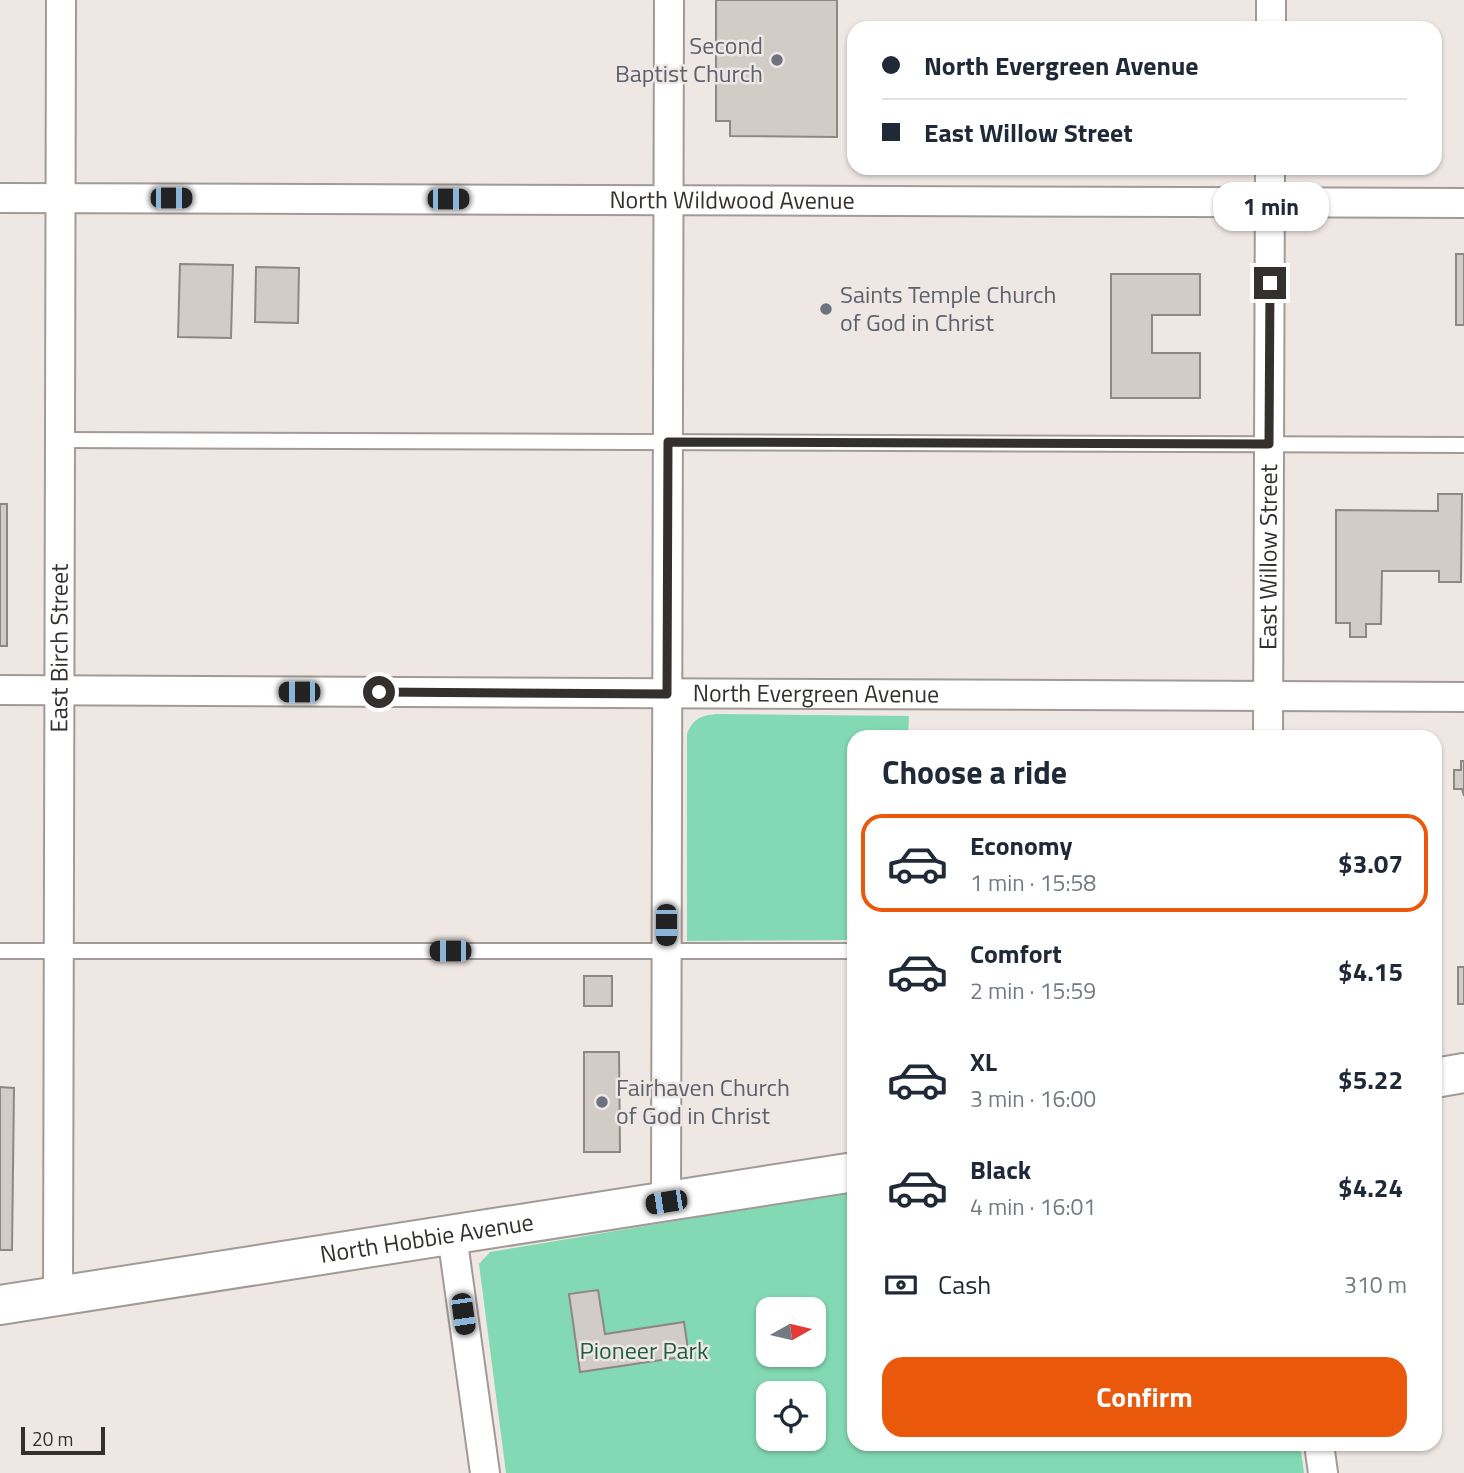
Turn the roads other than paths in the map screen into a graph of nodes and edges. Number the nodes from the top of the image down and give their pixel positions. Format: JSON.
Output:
{"nodes":[{"id":1,"x":61,"y":0,"type":"edge"},
{"id":2,"x":670,"y":0,"type":"edge"},
{"id":3,"x":1271,"y":0,"type":"edge"},
{"id":4,"x":1271,"y":21,"type":"edge"},
{"id":5,"x":1270,"y":175,"type":"edge"},
{"id":6,"x":0,"y":198,"type":"edge"},
{"id":7,"x":61,"y":198,"type":"junction"},
{"id":8,"x":669,"y":200,"type":"junction"},
{"id":9,"x":1270,"y":202,"type":"junction"},
{"id":10,"x":1464,"y":203,"type":"edge"},
{"id":11,"x":60,"y":440,"type":"junction"},
{"id":12,"x":668,"y":442,"type":"junction"},
{"id":13,"x":1269,"y":444,"type":"junction"},
{"id":14,"x":1464,"y":445,"type":"edge"},
{"id":15,"x":0,"y":690,"type":"edge"},
{"id":16,"x":60,"y":691,"type":"junction"},
{"id":17,"x":667,"y":694,"type":"junction"},
{"id":18,"x":1269,"y":696,"type":"junction"},
{"id":19,"x":1464,"y":697,"type":"edge"},
{"id":20,"x":1268,"y":730,"type":"edge"},
{"id":21,"x":0,"y":951,"type":"edge"},
{"id":22,"x":58,"y":951,"type":"junction"},
{"id":23,"x":666,"y":951,"type":"junction"},
{"id":24,"x":847,"y":951,"type":"edge"},
{"id":25,"x":1464,"y":1073,"type":"edge"},
{"id":26,"x":1442,"y":1077,"type":"edge"},
{"id":27,"x":847,"y":1173,"type":"edge"},
{"id":28,"x":666,"y":1202,"type":"junction"},
{"id":29,"x":452,"y":1234,"type":"junction"},
{"id":30,"x":58,"y":1296,"type":"junction"},
{"id":31,"x":0,"y":1305,"type":"edge"},
{"id":32,"x":1320,"y":1451,"type":"edge"},
{"id":33,"x":485,"y":1473,"type":"edge"},
{"id":34,"x":1323,"y":1473,"type":"edge"}],
"edges":[{"from":1,"to":7,"type":"street","name":"East Birch Street"},
{"from":2,"to":8,"type":"street"},
{"from":3,"to":4,"type":"street"},
{"from":5,"to":9,"type":"street","name":"East Willow Street"},
{"from":6,"to":7,"type":"street","name":"North Wildwood Avenue"},
{"from":7,"to":8,"type":"street","name":"North Wildwood Avenue"},
{"from":7,"to":11,"type":"street","name":"East Birch Street"},
{"from":8,"to":9,"type":"street","name":"North Wildwood Avenue"},
{"from":8,"to":12,"type":"street"},
{"from":9,"to":10,"type":"street","name":"North Wildwood Avenue"},
{"from":9,"to":13,"type":"street","name":"East Willow Street"},
{"from":11,"to":12,"type":"lane"},
{"from":11,"to":16,"type":"street","name":"East Birch Street"},
{"from":12,"to":13,"type":"lane"},
{"from":12,"to":17,"type":"street"},
{"from":13,"to":14,"type":"lane"},
{"from":13,"to":18,"type":"street","name":"East Willow Street"},
{"from":15,"to":16,"type":"street","name":"North Evergreen Avenue"},
{"from":16,"to":17,"type":"street","name":"North Evergreen Avenue"},
{"from":16,"to":22,"type":"street","name":"East Birch Street"},
{"from":17,"to":18,"type":"street","name":"North Evergreen Avenue"},
{"from":17,"to":23,"type":"street"},
{"from":18,"to":19,"type":"street","name":"North Evergreen Avenue"},
{"from":18,"to":20,"type":"street","name":"East Willow Street"},
{"from":21,"to":22,"type":"lane"},
{"from":22,"to":23,"type":"lane"},
{"from":22,"to":30,"type":"street","name":"East Birch Street"},
{"from":23,"to":24,"type":"lane"},
{"from":23,"to":28,"type":"street"},
{"from":25,"to":26,"type":"main road"},
{"from":27,"to":28,"type":"main road","name":"North Hobbie Avenue"},
{"from":28,"to":29,"type":"main road","name":"North Hobbie Avenue"},
{"from":29,"to":30,"type":"main road","name":"North Hobbie Avenue"},
{"from":29,"to":33,"type":"street"},
{"from":30,"to":31,"type":"main road","name":"North Hobbie Avenue"},
{"from":32,"to":34,"type":"street"}]}
